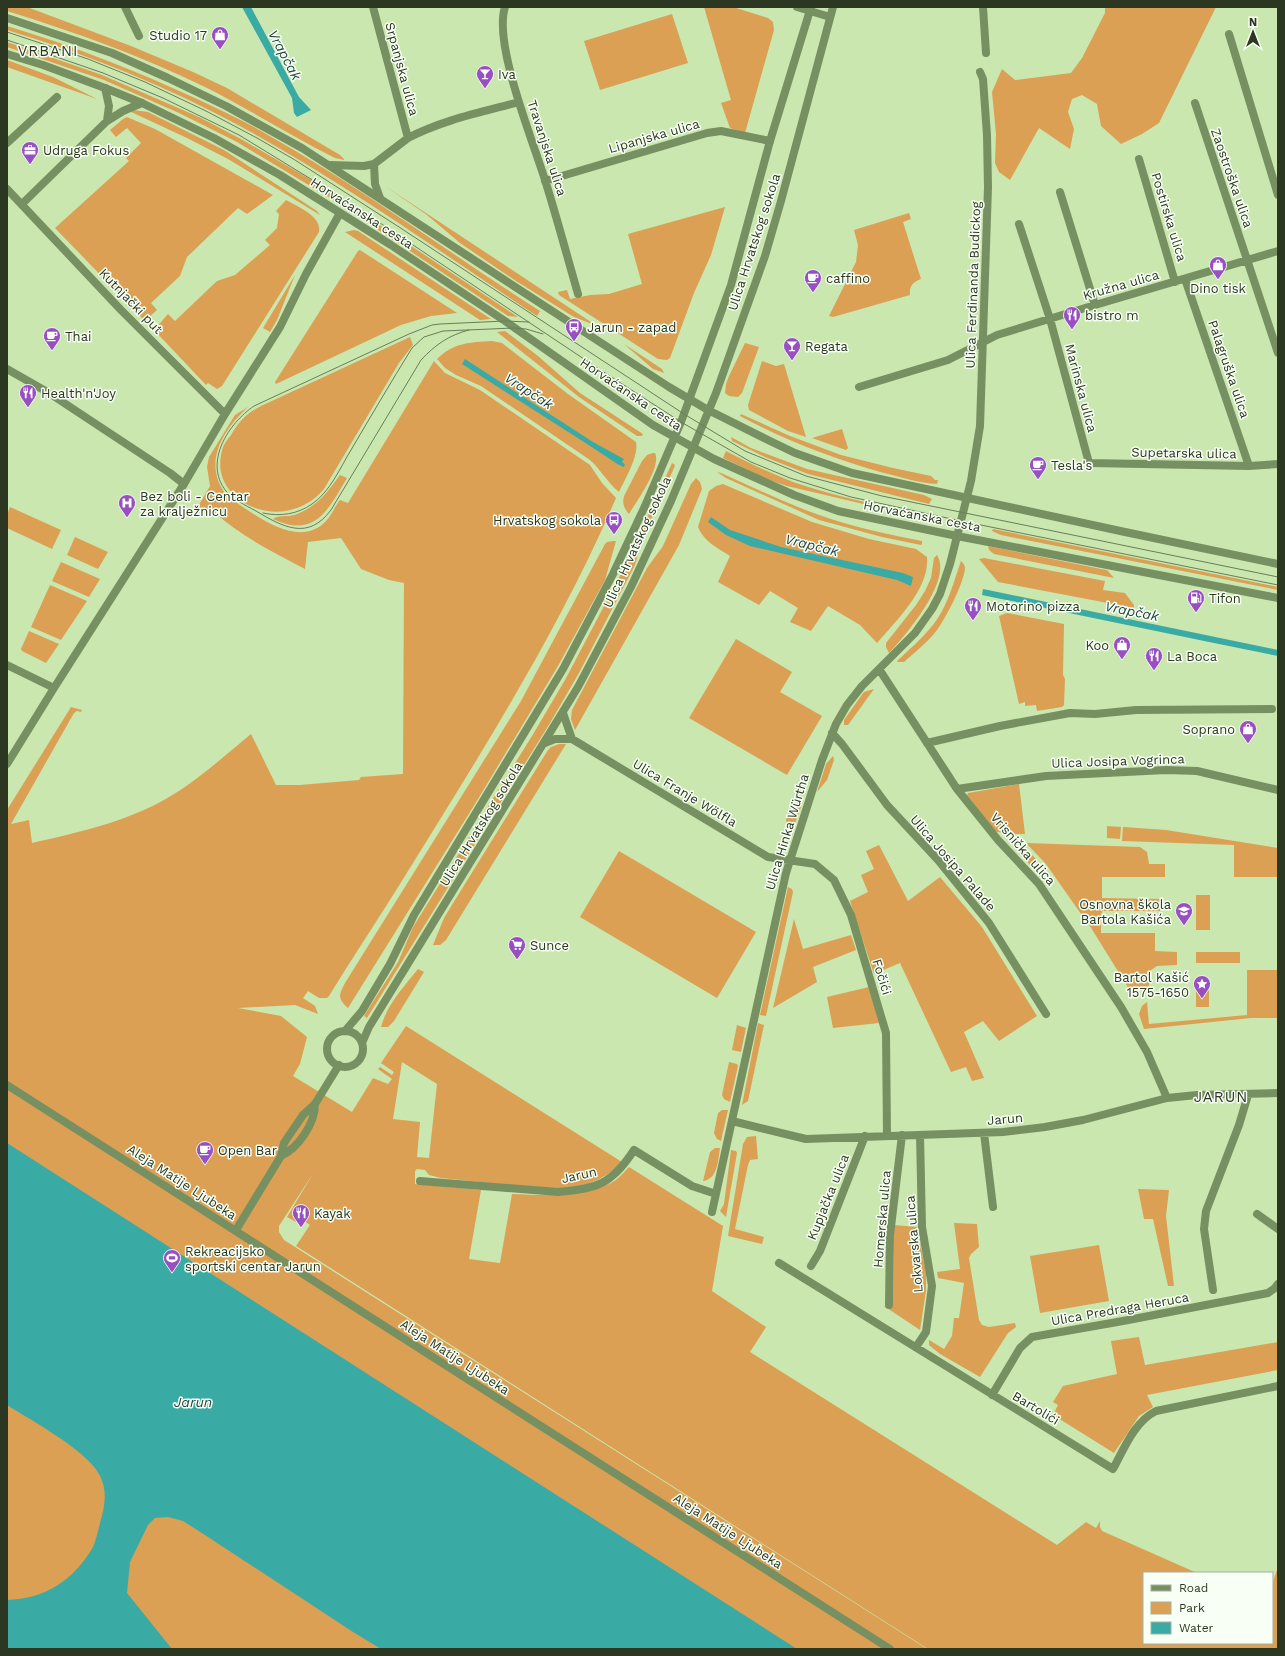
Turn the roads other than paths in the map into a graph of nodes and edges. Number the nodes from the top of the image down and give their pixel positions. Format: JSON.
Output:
{"nodes":[{"id":1,"x":125,"y":7,"type":"edge"},
{"id":2,"x":373,"y":7,"type":"edge"},
{"id":3,"x":505,"y":7,"type":"edge"},
{"id":4,"x":797,"y":7,"type":"edge"},
{"id":5,"x":832,"y":7,"type":"edge"},
{"id":6,"x":983,"y":7,"type":"edge"},
{"id":7,"x":810,"y":9,"type":"edge"},
{"id":8,"x":830,"y":17,"type":"junction"},
{"id":9,"x":7,"y":18,"type":"edge"},
{"id":10,"x":1228,"y":34,"type":"dead end"},
{"id":11,"x":139,"y":36,"type":"dead end"},
{"id":12,"x":986,"y":53,"type":"dead end"},
{"id":13,"x":7,"y":54,"type":"edge"},
{"id":14,"x":980,"y":72,"type":"dead end"},
{"id":15,"x":105,"y":88,"type":"junction"},
{"id":16,"x":57,"y":97,"type":"dead end"},
{"id":17,"x":519,"y":102,"type":"junction"},
{"id":18,"x":142,"y":103,"type":"junction"},
{"id":19,"x":1195,"y":103,"type":"dead end"},
{"id":20,"x":107,"y":121,"type":"junction"},
{"id":21,"x":408,"y":138,"type":"junction"},
{"id":22,"x":770,"y":141,"type":"junction"},
{"id":23,"x":7,"y":143,"type":"edge"},
{"id":24,"x":1139,"y":159,"type":"dead end"},
{"id":25,"x":374,"y":164,"type":"junction"},
{"id":26,"x":329,"y":165,"type":"junction"},
{"id":27,"x":545,"y":180,"type":"junction"},
{"id":28,"x":7,"y":189,"type":"edge"},
{"id":29,"x":1060,"y":192,"type":"dead end"},
{"id":30,"x":1278,"y":196,"type":"edge"},
{"id":31,"x":380,"y":198,"type":"junction"},
{"id":32,"x":22,"y":204,"type":"junction"},
{"id":33,"x":340,"y":213,"type":"junction"},
{"id":34,"x":1019,"y":224,"type":"dead end"},
{"id":35,"x":1278,"y":251,"type":"edge"},
{"id":36,"x":1248,"y":260,"type":"junction"},
{"id":37,"x":1185,"y":279,"type":"junction"},
{"id":38,"x":1175,"y":282,"type":"junction"},
{"id":39,"x":578,"y":294,"type":"dead end"},
{"id":40,"x":1095,"y":305,"type":"junction"},
{"id":41,"x":1050,"y":319,"type":"junction"},
{"id":42,"x":982,"y":343,"type":"junction"},
{"id":43,"x":1278,"y":353,"type":"edge"},
{"id":44,"x":7,"y":369,"type":"edge"},
{"id":45,"x":859,"y":387,"type":"dead end"},
{"id":46,"x":689,"y":399,"type":"junction"},
{"id":47,"x":708,"y":410,"type":"junction"},
{"id":48,"x":225,"y":414,"type":"junction"},
{"id":49,"x":675,"y":438,"type":"junction"},
{"id":50,"x":692,"y":448,"type":"junction"},
{"id":51,"x":1089,"y":463,"type":"joint"},
{"id":52,"x":1278,"y":464,"type":"edge"},
{"id":53,"x":1249,"y":466,"type":"junction"},
{"id":54,"x":184,"y":484,"type":"junction"},
{"id":55,"x":967,"y":498,"type":"junction"},
{"id":56,"x":957,"y":536,"type":"junction"},
{"id":57,"x":1278,"y":564,"type":"edge"},
{"id":58,"x":1278,"y":598,"type":"edge"},
{"id":59,"x":7,"y":665,"type":"edge"},
{"id":60,"x":879,"y":669,"type":"junction"},
{"id":61,"x":54,"y":688,"type":"junction"},
{"id":62,"x":1272,"y":709,"type":"dead end"},
{"id":63,"x":563,"y":713,"type":"junction"},
{"id":64,"x":832,"y":733,"type":"junction"},
{"id":65,"x":572,"y":739,"type":"junction"},
{"id":66,"x":545,"y":743,"type":"junction"},
{"id":67,"x":927,"y":743,"type":"junction"},
{"id":68,"x":7,"y":764,"type":"edge"},
{"id":69,"x":957,"y":789,"type":"junction"},
{"id":70,"x":1278,"y":790,"type":"edge"},
{"id":71,"x":789,"y":860,"type":"junction"},
{"id":72,"x":1046,"y":1014,"type":"dead end"},
{"id":73,"x":346,"y":1031,"type":"junction"},
{"id":74,"x":362,"y":1043,"type":"junction"},
{"id":75,"x":339,"y":1065,"type":"junction"},
{"id":76,"x":7,"y":1085,"type":"edge"},
{"id":77,"x":1278,"y":1093,"type":"edge"},
{"id":78,"x":1248,"y":1095,"type":"junction"},
{"id":79,"x":1167,"y":1098,"type":"junction"},
{"id":80,"x":732,"y":1121,"type":"junction"},
{"id":81,"x":984,"y":1133,"type":"junction"},
{"id":82,"x":902,"y":1135,"type":"junction"},
{"id":83,"x":920,"y":1135,"type":"junction"},
{"id":84,"x":865,"y":1136,"type":"junction"},
{"id":85,"x":887,"y":1136,"type":"junction"},
{"id":86,"x":420,"y":1181,"type":"dead end"},
{"id":87,"x":716,"y":1194,"type":"junction"},
{"id":88,"x":993,"y":1207,"type":"dead end"},
{"id":89,"x":712,"y":1212,"type":"dead end"},
{"id":90,"x":1257,"y":1214,"type":"dead end"},
{"id":91,"x":1278,"y":1229,"type":"edge"},
{"id":92,"x":236,"y":1230,"type":"junction"},
{"id":93,"x":779,"y":1262,"type":"dead end"},
{"id":94,"x":811,"y":1266,"type":"dead end"},
{"id":95,"x":1278,"y":1284,"type":"edge"},
{"id":96,"x":1212,"y":1290,"type":"dead end"},
{"id":97,"x":889,"y":1305,"type":"dead end"},
{"id":98,"x":916,"y":1347,"type":"junction"},
{"id":99,"x":1278,"y":1386,"type":"edge"},
{"id":100,"x":992,"y":1395,"type":"junction"},
{"id":101,"x":890,"y":1649,"type":"edge"}],
"edges":[{"from":1,"to":11,"type":"street"},
{"from":2,"to":21,"type":"street","name":"Srpanjska ulica"},
{"from":3,"to":17,"type":"street","name":"Travanjska ulica"},
{"from":4,"to":7,"type":"street"},
{"from":5,"to":8,"type":"street","name":"Ulica Hrvatskog sokola"},
{"from":6,"to":12,"type":"street"},
{"from":7,"to":8,"type":"street"},
{"from":7,"to":22,"type":"street","name":"Ulica Hrvatskog sokola"},
{"from":8,"to":47,"type":"street","name":"Ulica Hrvatskog sokola"},
{"from":9,"to":26,"type":"street","name":"Horvaćanska cesta"},
{"from":10,"to":30,"type":"street"},
{"from":13,"to":15,"type":"street","name":"Horvaćanska cesta"},
{"from":14,"to":42,"type":"street","name":"Ulica Ferdinanda Budickog"},
{"from":15,"to":18,"type":"street","name":"Horvaćanska cesta"},
{"from":15,"to":20,"type":"street"},
{"from":16,"to":23,"type":"street"},
{"from":17,"to":21,"type":"street","name":"Srpanjska ulica"},
{"from":17,"to":27,"type":"street","name":"Travanjska ulica"},
{"from":18,"to":20,"type":"street"},
{"from":18,"to":33,"type":"street","name":"Horvaćanska cesta"},
{"from":19,"to":36,"type":"street","name":"Zaostroška ulica"},
{"from":20,"to":32,"type":"street"},
{"from":21,"to":25,"type":"street","name":"Srpanjska ulica"},
{"from":22,"to":27,"type":"street","name":"Lipanjska ulica"},
{"from":22,"to":46,"type":"street","name":"Ulica Hrvatskog sokola"},
{"from":24,"to":38,"type":"street","name":"Postirska ulica"},
{"from":25,"to":26,"type":"street"},
{"from":25,"to":31,"type":"street"},
{"from":26,"to":31,"type":"street","name":"Horvaćanska cesta"},
{"from":27,"to":39,"type":"street","name":"Travanjska ulica"},
{"from":28,"to":32,"type":"street","name":"Kutnjački put"},
{"from":29,"to":40,"type":"street"},
{"from":31,"to":46,"type":"street","name":"Horvaćanska cesta"},
{"from":32,"to":48,"type":"street","name":"Kutnjački put"},
{"from":33,"to":48,"type":"street"},
{"from":33,"to":49,"type":"street","name":"Horvaćanska cesta"},
{"from":34,"to":41,"type":"street","name":"Marinska ulica"},
{"from":35,"to":36,"type":"street","name":"Kružna ulica"},
{"from":36,"to":37,"type":"street","name":"Kružna ulica"},
{"from":36,"to":43,"type":"street","name":"Zaostroška ulica"},
{"from":37,"to":38,"type":"street","name":"Kružna ulica"},
{"from":37,"to":53,"type":"street","name":"Palagruška ulica"},
{"from":38,"to":40,"type":"street","name":"Kružna ulica"},
{"from":40,"to":41,"type":"street","name":"Kružna ulica"},
{"from":41,"to":42,"type":"street","name":"Kružna ulica"},
{"from":41,"to":51,"type":"street","name":"Marinska ulica"},
{"from":42,"to":45,"type":"street","name":"Kružna ulica"},
{"from":42,"to":55,"type":"street","name":"Ulica Ferdinanda Budickog"},
{"from":44,"to":54,"type":"street"},
{"from":46,"to":47,"type":"street","name":"Horvaćanska cesta"},
{"from":46,"to":49,"type":"street","name":"Ulica Hrvatskog sokola"},
{"from":47,"to":50,"type":"street","name":"Ulica Hrvatskog sokola"},
{"from":47,"to":55,"type":"street","name":"Horvaćanska cesta"},
{"from":48,"to":54,"type":"street"},
{"from":49,"to":50,"type":"street","name":"Horvaćanska cesta"},
{"from":49,"to":73,"type":"street","name":"Ulica Hrvatskog sokola"},
{"from":50,"to":56,"type":"street","name":"Horvaćanska cesta"},
{"from":50,"to":63,"type":"street","name":"Ulica Hrvatskog sokola"},
{"from":51,"to":53,"type":"street","name":"Supetarska ulica"},
{"from":52,"to":53,"type":"street","name":"Supetarska ulica"},
{"from":54,"to":61,"type":"street"},
{"from":55,"to":56,"type":"street","name":"Ulica Hinka Würtha"},
{"from":55,"to":57,"type":"street","name":"Horvaćanska cesta"},
{"from":56,"to":58,"type":"street","name":"Horvaćanska cesta"},
{"from":56,"to":60,"type":"street","name":"Ulica Hinka Würtha"},
{"from":59,"to":61,"type":"street"},
{"from":60,"to":64,"type":"street","name":"Ulica Hinka Würtha"},
{"from":60,"to":67,"type":"street","name":"Vrisnička ulica"},
{"from":61,"to":68,"type":"street"},
{"from":62,"to":67,"type":"street"},
{"from":63,"to":65,"type":"street"},
{"from":63,"to":66,"type":"street","name":"Ulica Hrvatskog sokola"},
{"from":64,"to":71,"type":"street","name":"Ulica Hinka Würtha"},
{"from":64,"to":72,"type":"street","name":"Ulica Josipa Palade"},
{"from":65,"to":66,"type":"street"},
{"from":65,"to":71,"type":"street","name":"Ulica Franje Wölfla"},
{"from":66,"to":74,"type":"street","name":"Ulica Hrvatskog sokola"},
{"from":67,"to":69,"type":"street","name":"Vrisnička ulica"},
{"from":69,"to":70,"type":"street","name":"Ulica Josipa Vogrinca"},
{"from":69,"to":79,"type":"street","name":"Vrisnička ulica"},
{"from":71,"to":80,"type":"street","name":"Ulica Hinka Würtha"},
{"from":71,"to":85,"type":"street","name":"Fočići"},
{"from":73,"to":74,"type":"street"},
{"from":73,"to":75,"type":"street"},
{"from":74,"to":75,"type":"street"},
{"from":75,"to":92,"type":"street"},
{"from":76,"to":92,"type":"street","name":"Aleja Matije Ljubeka"},
{"from":77,"to":78,"type":"street","name":"Jarun"},
{"from":78,"to":79,"type":"street","name":"Jarun"},
{"from":78,"to":96,"type":"street"},
{"from":79,"to":81,"type":"street","name":"Jarun"},
{"from":80,"to":84,"type":"street","name":"Jarun"},
{"from":80,"to":87,"type":"street","name":"Ulica Hinka Würtha"},
{"from":81,"to":83,"type":"street","name":"Jarun"},
{"from":81,"to":88,"type":"street"},
{"from":82,"to":83,"type":"street","name":"Jarun"},
{"from":82,"to":85,"type":"street","name":"Jarun"},
{"from":82,"to":97,"type":"street","name":"Homerska ulica"},
{"from":83,"to":98,"type":"street","name":"Lokvarska ulica"},
{"from":84,"to":85,"type":"street","name":"Jarun"},
{"from":84,"to":94,"type":"street","name":"Kupjačka ulica"},
{"from":86,"to":87,"type":"street","name":"Jarun"},
{"from":87,"to":89,"type":"street","name":"Ulica Hinka Würtha"},
{"from":90,"to":91,"type":"street"},
{"from":92,"to":101,"type":"street","name":"Aleja Matije Ljubeka"},
{"from":93,"to":98,"type":"street","name":"Bartolići"},
{"from":95,"to":100,"type":"street","name":"Ulica Predraga Heruca"},
{"from":98,"to":100,"type":"street","name":"Bartolići"},
{"from":99,"to":100,"type":"street","name":"Bartolići"}]}
